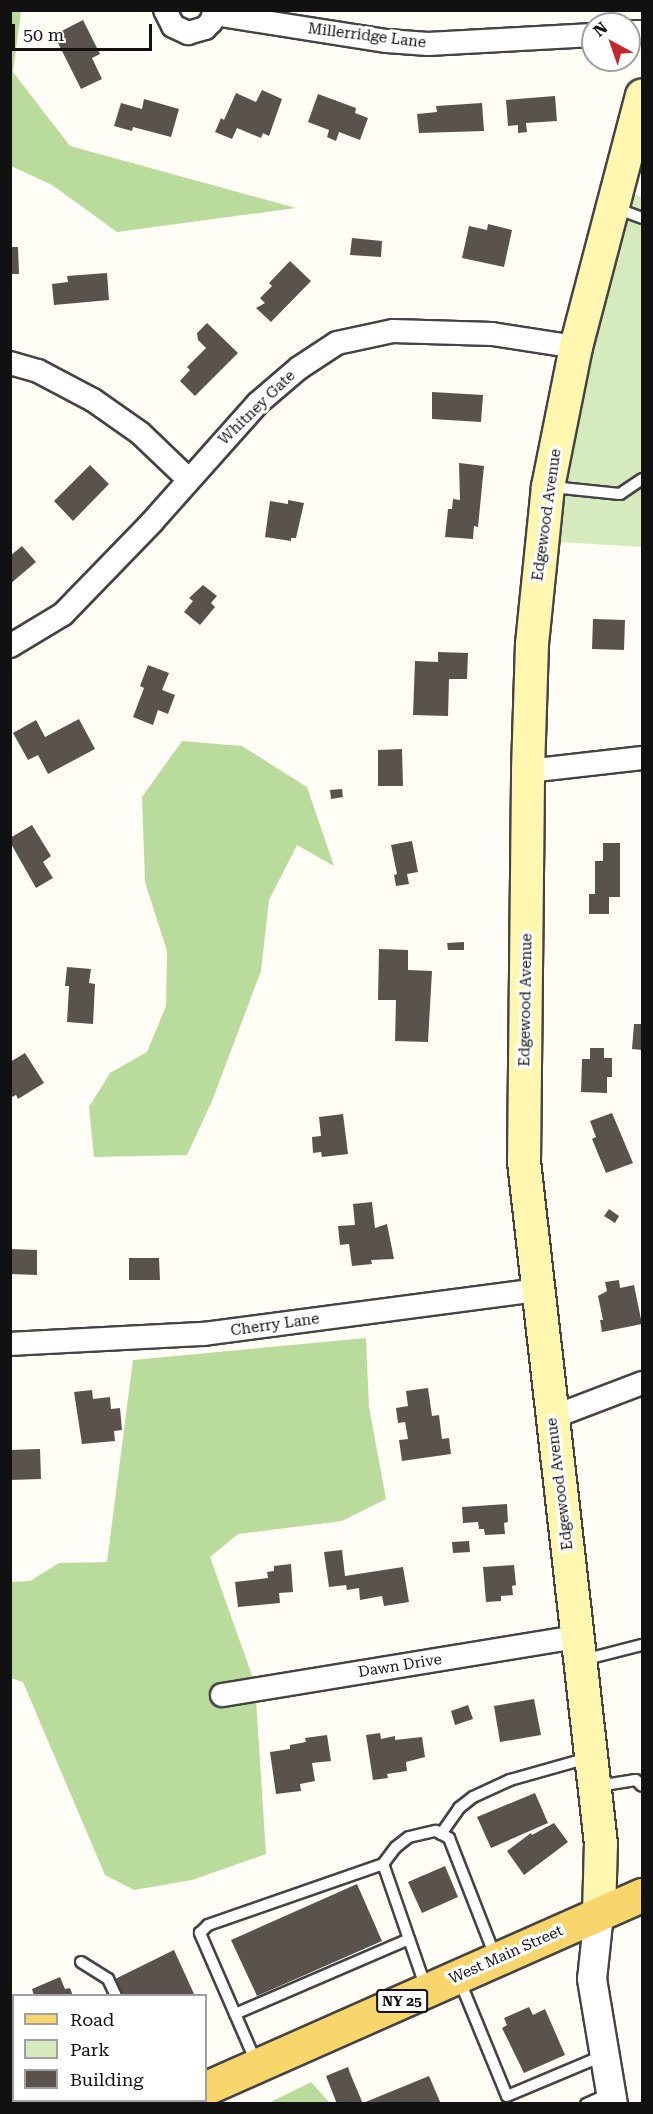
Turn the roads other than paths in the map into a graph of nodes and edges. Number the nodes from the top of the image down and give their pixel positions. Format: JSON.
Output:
{"nodes":[{"id":1,"x":165,"y":10,"type":"edge"},
{"id":2,"x":214,"y":12,"type":"edge"},
{"id":3,"x":581,"y":36,"type":"edge"},
{"id":4,"x":642,"y":95,"type":"edge"},
{"id":5,"x":613,"y":207,"type":"junction"},
{"id":6,"x":642,"y":218,"type":"edge"},
{"id":7,"x":576,"y":347,"type":"junction"},
{"id":8,"x":10,"y":363,"type":"edge"},
{"id":9,"x":188,"y":479,"type":"junction"},
{"id":10,"x":642,"y":479,"type":"edge"},
{"id":11,"x":548,"y":487,"type":"junction"},
{"id":12,"x":10,"y":646,"type":"edge"},
{"id":13,"x":642,"y":758,"type":"edge"},
{"id":14,"x":528,"y":771,"type":"junction"},
{"id":15,"x":537,"y":1290,"type":"junction"},
{"id":16,"x":10,"y":1344,"type":"edge"},
{"id":17,"x":642,"y":1383,"type":"edge"},
{"id":18,"x":552,"y":1417,"type":"junction"},
{"id":19,"x":642,"y":1645,"type":"edge"},
{"id":20,"x":579,"y":1649,"type":"junction"},
{"id":21,"x":222,"y":1695,"type":"dead end"},
{"id":22,"x":593,"y":1772,"type":"junction"},
{"id":23,"x":642,"y":1786,"type":"edge"},
{"id":24,"x":441,"y":1834,"type":"junction"},
{"id":25,"x":383,"y":1864,"type":"junction"},
{"id":26,"x":642,"y":1895,"type":"edge"},
{"id":27,"x":599,"y":1914,"type":"junction"},
{"id":28,"x":409,"y":1939,"type":"junction"},
{"id":29,"x":496,"y":1959,"type":"junction"},
{"id":30,"x":81,"y":1962,"type":"dead end"},
{"id":31,"x":458,"y":1976,"type":"junction"},
{"id":32,"x":427,"y":1990,"type":"junction"},
{"id":33,"x":116,"y":1994,"type":"edge"},
{"id":34,"x":235,"y":2014,"type":"junction"},
{"id":35,"x":604,"y":2055,"type":"junction"},
{"id":36,"x":257,"y":2065,"type":"junction"},
{"id":37,"x":207,"y":2088,"type":"edge"},
{"id":38,"x":603,"y":2100,"type":"edge"}],
"edges":[{"from":1,"to":2,"type":"street","name":"Millerridge Lane"},
{"from":2,"to":3,"type":"street","name":"Millerridge Lane"},
{"from":4,"to":5,"type":"main road","name":"Edgewood Avenue"},
{"from":5,"to":6,"type":"lane"},
{"from":5,"to":7,"type":"main road","name":"Edgewood Avenue"},
{"from":7,"to":9,"type":"street","name":"Whitney Gate"},
{"from":7,"to":11,"type":"main road","name":"Edgewood Avenue"},
{"from":8,"to":9,"type":"street"},
{"from":9,"to":12,"type":"street","name":"Whitney Gate"},
{"from":10,"to":11,"type":"lane"},
{"from":11,"to":14,"type":"main road","name":"Edgewood Avenue"},
{"from":13,"to":14,"type":"street"},
{"from":14,"to":15,"type":"main road","name":"Edgewood Avenue"},
{"from":15,"to":16,"type":"street","name":"Cherry Lane"},
{"from":15,"to":18,"type":"main road","name":"Edgewood Avenue"},
{"from":17,"to":18,"type":"street"},
{"from":18,"to":20,"type":"main road","name":"Edgewood Avenue"},
{"from":19,"to":20,"type":"lane"},
{"from":20,"to":21,"type":"street","name":"Dawn Drive"},
{"from":20,"to":22,"type":"main road","name":"Edgewood Avenue"},
{"from":22,"to":23,"type":"lane"},
{"from":22,"to":24,"type":"lane"},
{"from":22,"to":27,"type":"main road","name":"Edgewood Avenue"},
{"from":24,"to":25,"type":"lane"},
{"from":24,"to":29,"type":"lane"},
{"from":25,"to":28,"type":"lane"},
{"from":25,"to":34,"type":"lane"},
{"from":26,"to":27,"type":"main road","name":"West Main Street","number":"NY 25"},
{"from":27,"to":29,"type":"main road","name":"West Main Street","number":"NY 25"},
{"from":27,"to":35,"type":"street"},
{"from":28,"to":32,"type":"lane"},
{"from":28,"to":34,"type":"lane"},
{"from":29,"to":31,"type":"main road","name":"West Main Street","number":"NY 25"},
{"from":30,"to":33,"type":"lane"},
{"from":31,"to":32,"type":"main road","name":"West Main Street","number":"NY 25"},
{"from":31,"to":35,"type":"lane"},
{"from":32,"to":36,"type":"main road","name":"West Main Street","number":"NY 25"},
{"from":34,"to":36,"type":"lane"},
{"from":35,"to":38,"type":"street"},
{"from":36,"to":37,"type":"main road","name":"West Main Street","number":"NY 25"}]}
